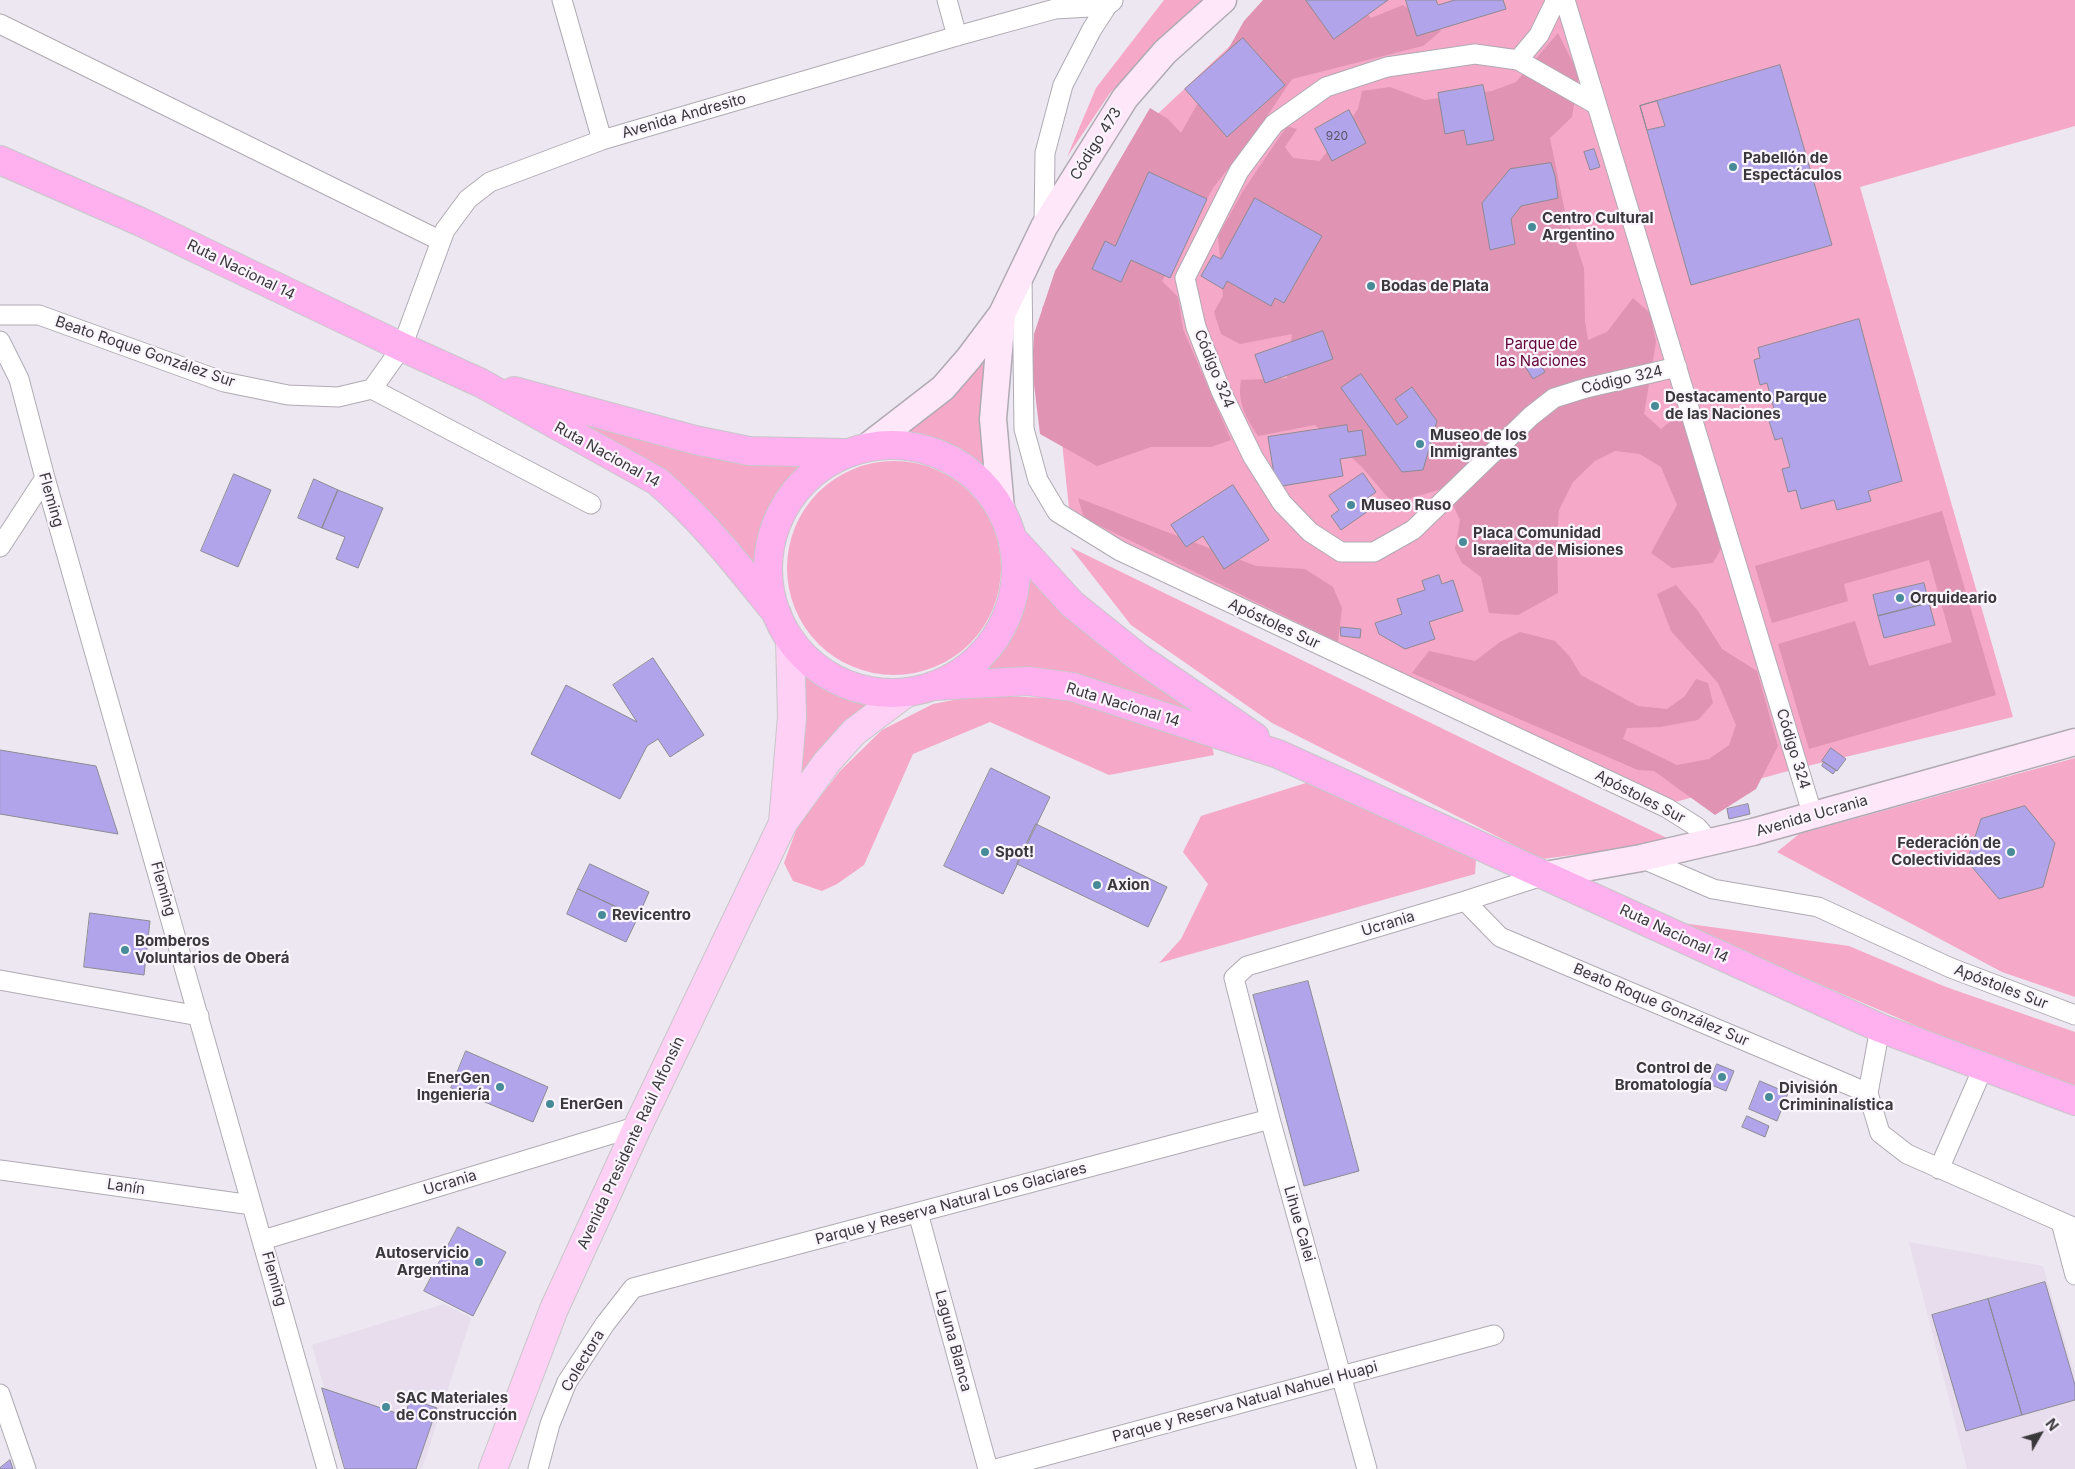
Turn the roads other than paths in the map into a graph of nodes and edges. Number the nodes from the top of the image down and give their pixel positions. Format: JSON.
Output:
{"nodes":[{"id":1,"x":562,"y":0,"type":"edge"},
{"id":2,"x":947,"y":0,"type":"edge"},
{"id":3,"x":1223,"y":0,"type":"edge"},
{"id":4,"x":1556,"y":0,"type":"edge"},
{"id":5,"x":1565,"y":0,"type":"edge"},
{"id":6,"x":1111,"y":3,"type":"edge"},
{"id":7,"x":0,"y":24,"type":"edge"},
{"id":8,"x":957,"y":36,"type":"junction"},
{"id":9,"x":1518,"y":60,"type":"junction"},
{"id":10,"x":1597,"y":105,"type":"junction"},
{"id":11,"x":602,"y":140,"type":"junction"},
{"id":12,"x":0,"y":160,"type":"edge"},
{"id":13,"x":1044,"y":227,"type":"junction"},
{"id":14,"x":441,"y":241,"type":"junction"},
{"id":15,"x":1022,"y":274,"type":"junction"},
{"id":16,"x":1002,"y":314,"type":"junction"},
{"id":17,"x":0,"y":315,"type":"edge"},
{"id":18,"x":0,"y":341,"type":"edge"},
{"id":19,"x":402,"y":347,"type":"junction"},
{"id":20,"x":1677,"y":367,"type":"junction"},
{"id":21,"x":481,"y":383,"type":"junction"},
{"id":22,"x":372,"y":389,"type":"junction"},
{"id":23,"x":856,"y":450,"type":"junction"},
{"id":24,"x":45,"y":478,"type":"junction"},
{"id":25,"x":591,"y":504,"type":"dead end"},
{"id":26,"x":1001,"y":509,"type":"junction"},
{"id":27,"x":1013,"y":539,"type":"junction"},
{"id":28,"x":0,"y":547,"type":"edge"},
{"id":29,"x":777,"y":614,"type":"junction"},
{"id":30,"x":790,"y":639,"type":"junction"},
{"id":31,"x":934,"y":686,"type":"junction"},
{"id":32,"x":907,"y":692,"type":"junction"},
{"id":33,"x":2075,"y":742,"type":"edge"},
{"id":34,"x":1278,"y":754,"type":"junction"},
{"id":35,"x":1813,"y":816,"type":"junction"},
{"id":36,"x":783,"y":824,"type":"junction"},
{"id":37,"x":1710,"y":842,"type":"junction"},
{"id":38,"x":1641,"y":858,"type":"junction"},
{"id":39,"x":1545,"y":875,"type":"junction"},
{"id":40,"x":1465,"y":901,"type":"junction"},
{"id":41,"x":1234,"y":978,"type":"joint"},
{"id":42,"x":0,"y":980,"type":"edge"},
{"id":43,"x":199,"y":1016,"type":"junction"},
{"id":44,"x":2075,"y":1016,"type":"edge"},
{"id":45,"x":1880,"y":1028,"type":"junction"},
{"id":46,"x":1983,"y":1068,"type":"junction"},
{"id":47,"x":1868,"y":1093,"type":"junction"},
{"id":48,"x":2075,"y":1101,"type":"edge"},
{"id":49,"x":1270,"y":1119,"type":"junction"},
{"id":50,"x":638,"y":1126,"type":"junction"},
{"id":51,"x":1939,"y":1169,"type":"junction"},
{"id":52,"x":0,"y":1170,"type":"edge"},
{"id":53,"x":252,"y":1205,"type":"junction"},
{"id":54,"x":918,"y":1213,"type":"junction"},
{"id":55,"x":2068,"y":1225,"type":"edge"},
{"id":56,"x":263,"y":1240,"type":"junction"},
{"id":57,"x":2075,"y":1275,"type":"edge"},
{"id":58,"x":632,"y":1288,"type":"joint"},
{"id":59,"x":1494,"y":1335,"type":"dead end"},
{"id":60,"x":1341,"y":1376,"type":"junction"},
{"id":61,"x":0,"y":1394,"type":"edge"},
{"id":62,"x":26,"y":1469,"type":"edge"},
{"id":63,"x":327,"y":1469,"type":"edge"},
{"id":64,"x":494,"y":1469,"type":"edge"},
{"id":65,"x":538,"y":1469,"type":"edge"},
{"id":66,"x":988,"y":1469,"type":"edge"},
{"id":67,"x":996,"y":1469,"type":"edge"},
{"id":68,"x":1367,"y":1469,"type":"edge"}],
"edges":[{"from":1,"to":11,"type":"street"},
{"from":2,"to":8,"type":"street"},
{"from":3,"to":13,"type":"main road","name":"Código 473"},
{"from":4,"to":9,"type":"street"},
{"from":5,"to":10,"type":"street","name":"Código 324"},
{"from":6,"to":8,"type":"street","name":"Avenida Andresito"},
{"from":6,"to":13,"type":"street"},
{"from":7,"to":14,"type":"street"},
{"from":8,"to":11,"type":"street","name":"Avenida Andresito"},
{"from":9,"to":10,"type":"street","name":"Código 324"},
{"from":9,"to":20,"type":"street","name":"Código 324"},
{"from":10,"to":20,"type":"street","name":"Código 324"},
{"from":11,"to":14,"type":"street","name":"Avenida Andresito"},
{"from":12,"to":19,"type":"highway","name":"Ruta Nacional 14"},
{"from":13,"to":15,"type":"main road","name":"Código 473"},
{"from":14,"to":19,"type":"street","name":"Avenida Andresito"},
{"from":15,"to":16,"type":"main road","name":"Código 473"},
{"from":15,"to":37,"type":"street","name":"Apóstoles Sur"},
{"from":16,"to":23,"type":"main road"},
{"from":16,"to":26,"type":"main road"},
{"from":17,"to":22,"type":"street","name":"Beato Roque González Sur"},
{"from":18,"to":24,"type":"street","name":"Fleming"},
{"from":19,"to":21,"type":"highway","name":"Ruta Nacional 14"},
{"from":19,"to":22,"type":"street","name":"Avenida Andresito"},
{"from":20,"to":35,"type":"street","name":"Código 324"},
{"from":21,"to":23,"type":"highway","name":"Ruta Nacional 14"},
{"from":21,"to":29,"type":"highway","name":"Ruta Nacional 14"},
{"from":22,"to":25,"type":"street"},
{"from":23,"to":26,"type":"highway","name":"Ruta Nacional 14"},
{"from":23,"to":29,"type":"highway"},
{"from":24,"to":28,"type":"street"},
{"from":24,"to":43,"type":"street","name":"Fleming"},
{"from":26,"to":27,"type":"highway","name":"Ruta Nacional 14"},
{"from":27,"to":31,"type":"highway"},
{"from":27,"to":34,"type":"highway","name":"Ruta Nacional 14"},
{"from":29,"to":30,"type":"highway"},
{"from":30,"to":32,"type":"highway"},
{"from":30,"to":36,"type":"main road","name":"Avenida Presidente Raúl Alfonsín"},
{"from":31,"to":32,"type":"highway"},
{"from":31,"to":34,"type":"highway","name":"Ruta Nacional 14"},
{"from":32,"to":36,"type":"main road","name":"Avenida Presidente Raúl Alfonsín"},
{"from":33,"to":35,"type":"main road","name":"Avenida Ucrania"},
{"from":34,"to":39,"type":"highway","name":"Ruta Nacional 14"},
{"from":35,"to":37,"type":"main road","name":"Avenida Ucrania"},
{"from":36,"to":50,"type":"main road","name":"Avenida Presidente Raúl Alfonsín"},
{"from":37,"to":38,"type":"main road","name":"Avenida Ucrania"},
{"from":38,"to":39,"type":"main road","name":"Avenida Ucrania"},
{"from":38,"to":44,"type":"street","name":"Apóstoles Sur"},
{"from":39,"to":40,"type":"street","name":"Ucrania"},
{"from":39,"to":45,"type":"highway","name":"Ruta Nacional 14"},
{"from":40,"to":41,"type":"street","name":"Ucrania"},
{"from":40,"to":47,"type":"street","name":"Beato Roque González Sur"},
{"from":41,"to":49,"type":"street","name":"Lihue Calei"},
{"from":42,"to":43,"type":"street"},
{"from":43,"to":53,"type":"street","name":"Fleming"},
{"from":45,"to":46,"type":"highway","name":"Ruta Nacional 14"},
{"from":45,"to":47,"type":"street"},
{"from":46,"to":48,"type":"highway","name":"Ruta Nacional 14"},
{"from":46,"to":51,"type":"street"},
{"from":47,"to":51,"type":"street"},
{"from":49,"to":54,"type":"street","name":"Parque y Reserva Natural Los Glaciares"},
{"from":49,"to":60,"type":"street","name":"Lihue Calei"},
{"from":50,"to":56,"type":"street","name":"Ucrania"},
{"from":50,"to":64,"type":"main road","name":"Avenida Presidente Raúl Alfonsín"},
{"from":51,"to":55,"type":"street"},
{"from":52,"to":53,"type":"street","name":"Lanín"},
{"from":53,"to":56,"type":"street","name":"Fleming"},
{"from":54,"to":58,"type":"street","name":"Parque y Reserva Natural Los Glaciares"},
{"from":54,"to":66,"type":"street","name":"Laguna Blanca"},
{"from":55,"to":57,"type":"street"},
{"from":56,"to":63,"type":"street","name":"Fleming"},
{"from":58,"to":65,"type":"street","name":"Colectora"},
{"from":59,"to":60,"type":"street","name":"Parque y Reserva Natual Nahuel Huapi"},
{"from":60,"to":67,"type":"street","name":"Parque y Reserva Natual Nahuel Huapi"},
{"from":60,"to":68,"type":"street","name":"Lihue Calei"},
{"from":61,"to":62,"type":"street"}]}
